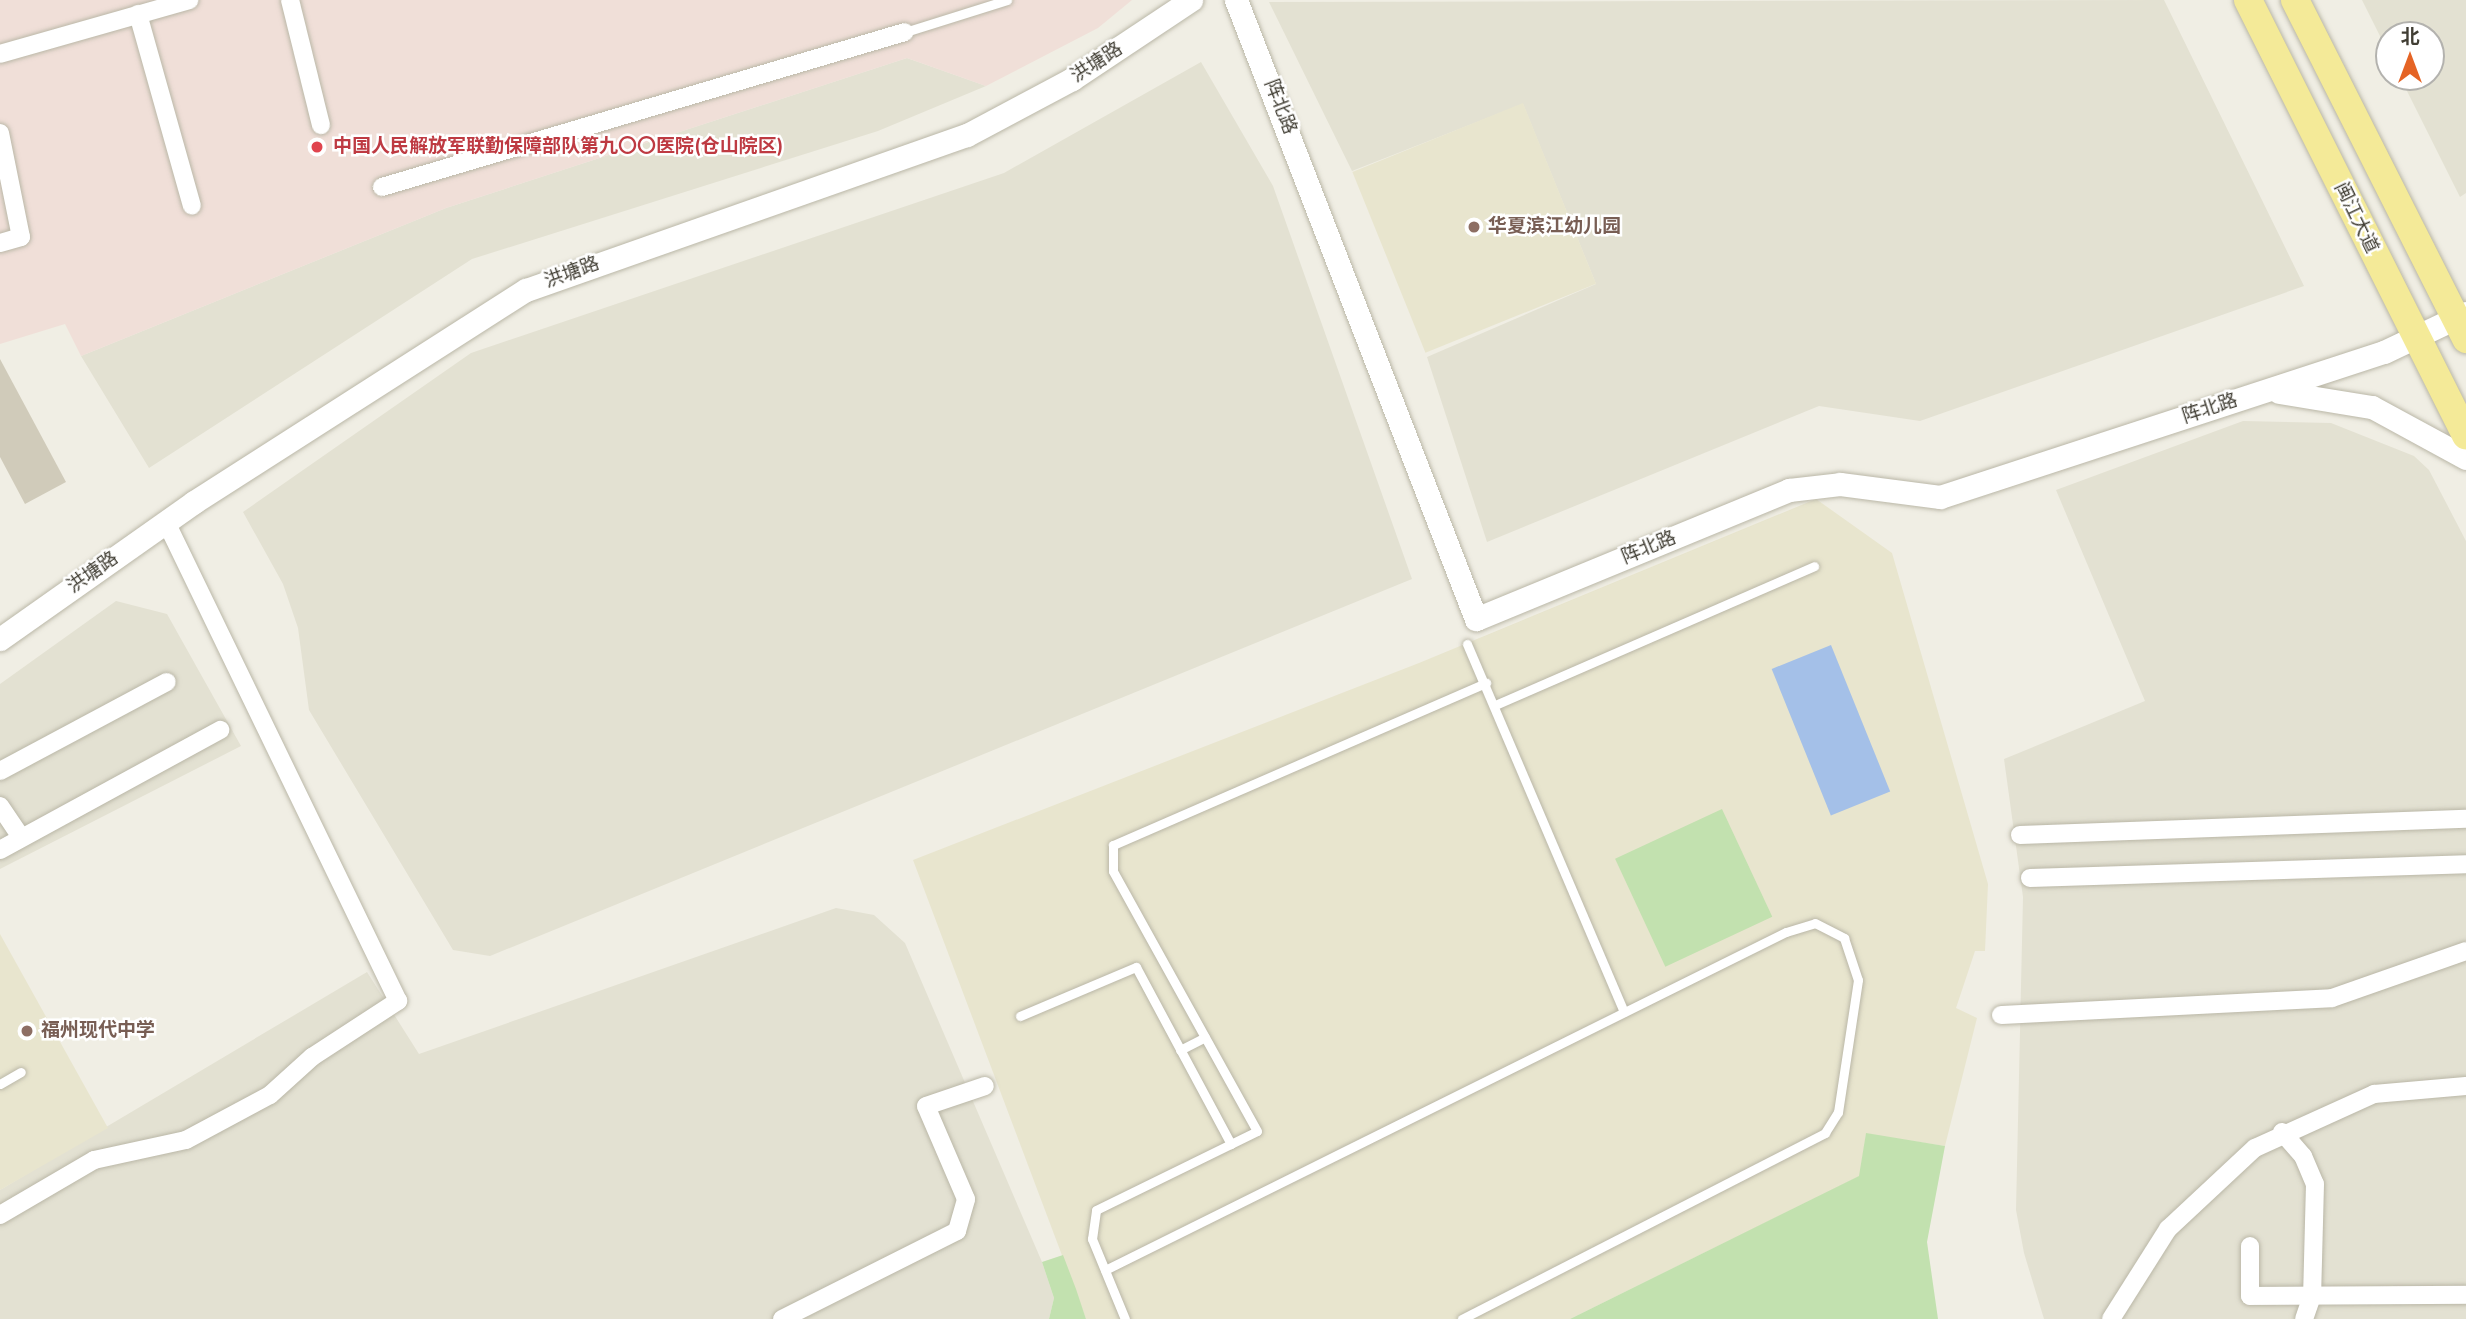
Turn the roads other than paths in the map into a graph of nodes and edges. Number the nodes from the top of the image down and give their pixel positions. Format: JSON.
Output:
{"nodes":[{"id":1,"x":189,"y":0,"type":"edge"},
{"id":2,"x":290,"y":0,"type":"edge"},
{"id":3,"x":1007,"y":0,"type":"edge"},
{"id":4,"x":1191,"y":0,"type":"edge"},
{"id":5,"x":1236,"y":0,"type":"edge"},
{"id":6,"x":2248,"y":0,"type":"edge"},
{"id":7,"x":2295,"y":0,"type":"edge"},
{"id":8,"x":138,"y":14,"type":"junction"},
{"id":9,"x":905,"y":32,"type":"joint"},
{"id":10,"x":0,"y":54,"type":"edge"},
{"id":11,"x":321,"y":125,"type":"dead end"},
{"id":12,"x":0,"y":133,"type":"edge"},
{"id":13,"x":383,"y":187,"type":"dead end"},
{"id":14,"x":192,"y":206,"type":"dead end"},
{"id":15,"x":0,"y":243,"type":"edge"},
{"id":16,"x":2463,"y":324,"type":"edge"},
{"id":17,"x":2416,"y":339,"type":"junction"},
{"id":18,"x":2258,"y":393,"type":"junction"},
{"id":19,"x":2466,"y":436,"type":"edge"},
{"id":20,"x":2466,"y":458,"type":"edge"},
{"id":21,"x":166,"y":522,"type":"junction"},
{"id":22,"x":1814,"y":566,"type":"dead end"},
{"id":23,"x":0,"y":639,"type":"edge"},
{"id":24,"x":1467,"y":644,"type":"dead end"},
{"id":25,"x":167,"y":682,"type":"dead end"},
{"id":26,"x":1486,"y":683,"type":"junction"},
{"id":27,"x":1495,"y":705,"type":"junction"},
{"id":28,"x":220,"y":730,"type":"dead end"},
{"id":29,"x":0,"y":771,"type":"edge"},
{"id":30,"x":0,"y":806,"type":"edge"},
{"id":31,"x":2466,"y":819,"type":"edge"},
{"id":32,"x":2021,"y":835,"type":"dead end"},
{"id":33,"x":20,"y":836,"type":"junction"},
{"id":34,"x":0,"y":850,"type":"edge"},
{"id":35,"x":2466,"y":864,"type":"edge"},
{"id":36,"x":2030,"y":878,"type":"dead end"},
{"id":37,"x":2466,"y":951,"type":"edge"},
{"id":38,"x":1624,"y":1012,"type":"junction"},
{"id":39,"x":2001,"y":1015,"type":"dead end"},
{"id":40,"x":1020,"y":1016,"type":"dead end"},
{"id":41,"x":1205,"y":1037,"type":"junction"},
{"id":42,"x":1180,"y":1050,"type":"junction"},
{"id":43,"x":21,"y":1072,"type":"dead end"},
{"id":44,"x":0,"y":1084,"type":"edge"},
{"id":45,"x":985,"y":1086,"type":"dead end"},
{"id":46,"x":2466,"y":1086,"type":"edge"},
{"id":47,"x":2282,"y":1132,"type":"junction"},
{"id":48,"x":1231,"y":1144,"type":"junction"},
{"id":49,"x":0,"y":1215,"type":"edge"},
{"id":50,"x":2250,"y":1245,"type":"dead end"},
{"id":51,"x":1105,"y":1270,"type":"junction"},
{"id":52,"x":2466,"y":1295,"type":"edge"},
{"id":53,"x":2312,"y":1296,"type":"junction"},
{"id":54,"x":782,"y":1319,"type":"edge"},
{"id":55,"x":1125,"y":1319,"type":"edge"},
{"id":56,"x":1462,"y":1319,"type":"edge"},
{"id":57,"x":2111,"y":1319,"type":"edge"},
{"id":58,"x":2305,"y":1319,"type":"edge"}],
"edges":[{"from":1,"to":8,"type":"street"},
{"from":2,"to":11,"type":"street"},
{"from":3,"to":9,"type":"lane"},
{"from":4,"to":21,"type":"street","name":"洪塘路"},
{"from":5,"to":18,"type":"street","name":"阵北路"},
{"from":6,"to":17,"type":"main road","name":"闽江大道"},
{"from":7,"to":16,"type":"main road"},
{"from":8,"to":10,"type":"street"},
{"from":8,"to":14,"type":"street"},
{"from":9,"to":13,"type":"street"},
{"from":12,"to":15,"type":"street"},
{"from":16,"to":17,"type":"street","name":"阵北路"},
{"from":17,"to":18,"type":"street","name":"阵北路"},
{"from":17,"to":19,"type":"main road","name":"闽江大道"},
{"from":18,"to":20,"type":"street"},
{"from":21,"to":23,"type":"street","name":"洪塘路"},
{"from":21,"to":49,"type":"street"},
{"from":22,"to":27,"type":"lane"},
{"from":24,"to":26,"type":"lane"},
{"from":25,"to":29,"type":"street"},
{"from":26,"to":27,"type":"lane"},
{"from":26,"to":41,"type":"lane"},
{"from":27,"to":38,"type":"lane"},
{"from":28,"to":33,"type":"street"},
{"from":30,"to":33,"type":"street"},
{"from":31,"to":32,"type":"street"},
{"from":33,"to":34,"type":"street"},
{"from":35,"to":36,"type":"street"},
{"from":37,"to":39,"type":"street"},
{"from":38,"to":51,"type":"lane"},
{"from":38,"to":56,"type":"lane"},
{"from":40,"to":42,"type":"lane"},
{"from":41,"to":42,"type":"lane"},
{"from":41,"to":48,"type":"lane"},
{"from":42,"to":48,"type":"lane"},
{"from":43,"to":44,"type":"lane"},
{"from":45,"to":54,"type":"street"},
{"from":46,"to":47,"type":"street"},
{"from":47,"to":53,"type":"street"},
{"from":47,"to":57,"type":"street"},
{"from":48,"to":51,"type":"lane"},
{"from":50,"to":53,"type":"street"},
{"from":51,"to":55,"type":"lane"},
{"from":52,"to":53,"type":"street"},
{"from":53,"to":58,"type":"street"}]}
